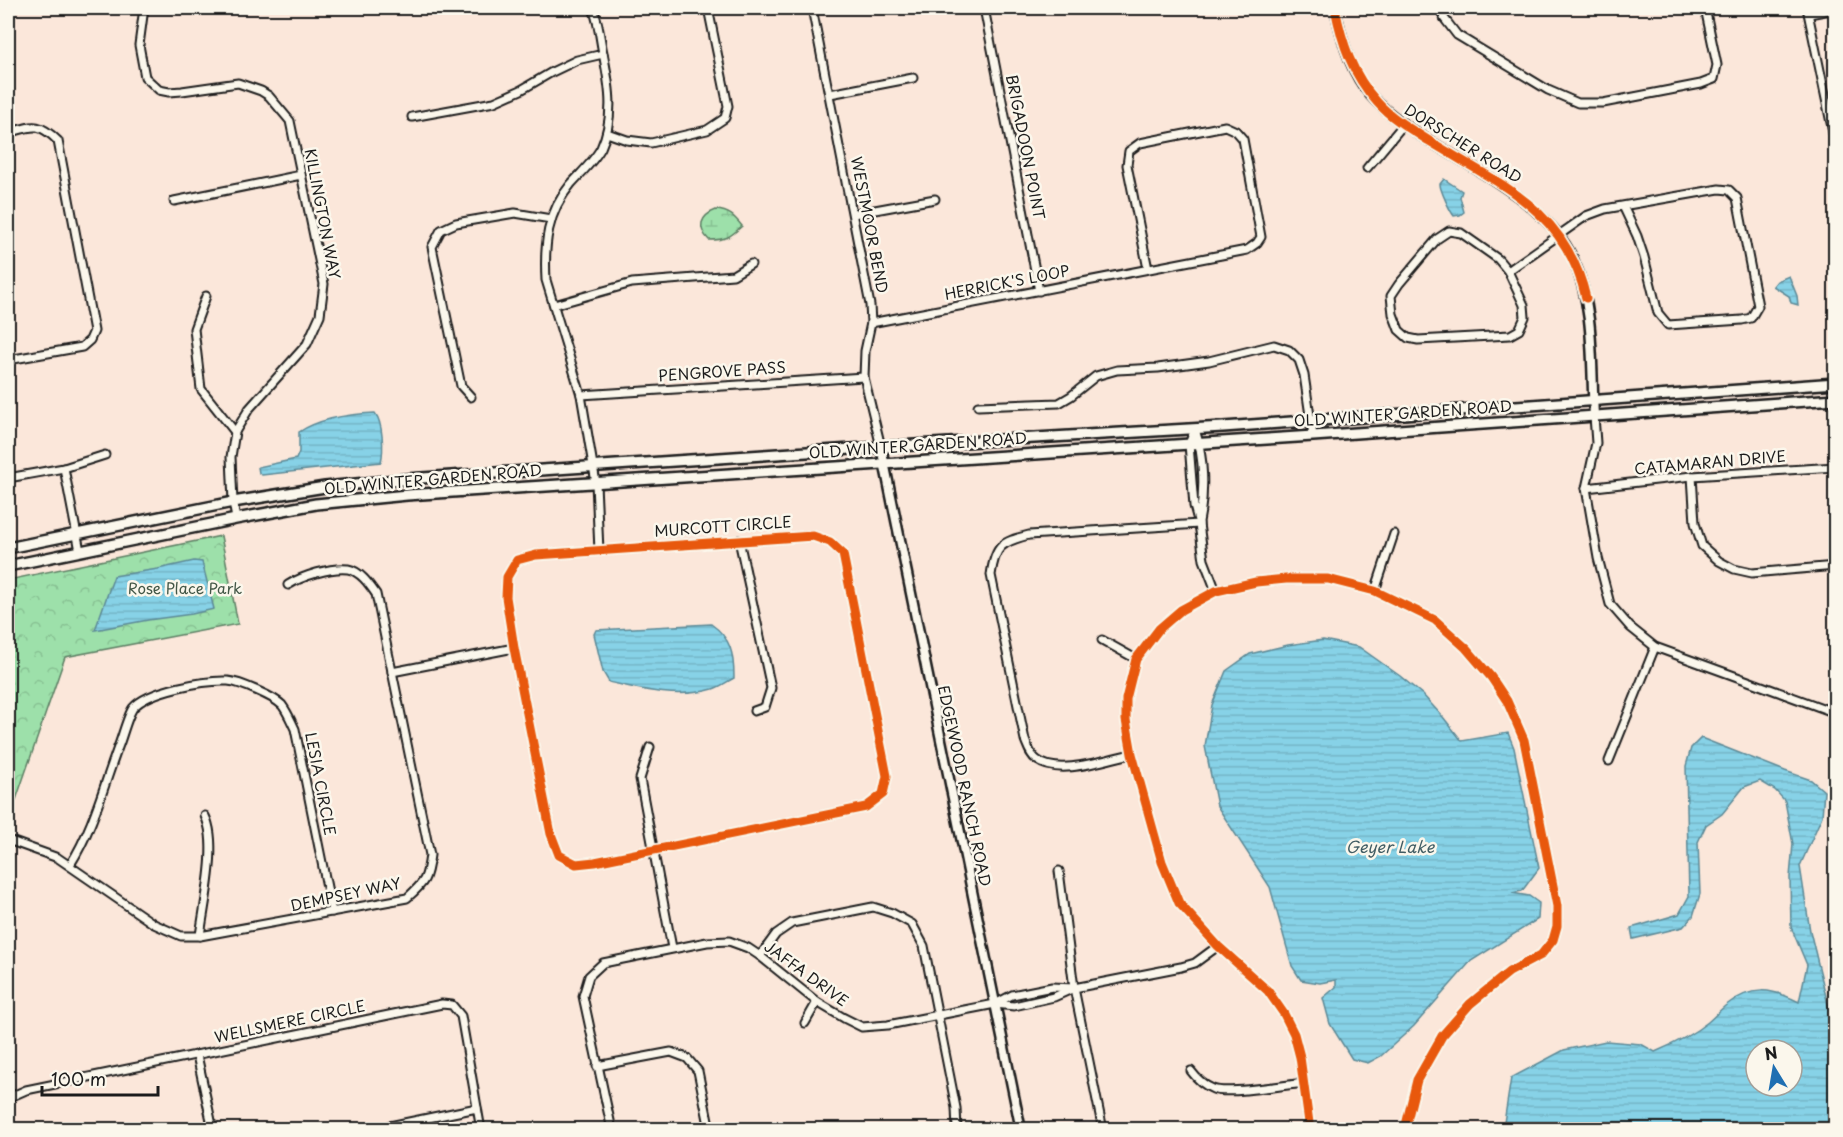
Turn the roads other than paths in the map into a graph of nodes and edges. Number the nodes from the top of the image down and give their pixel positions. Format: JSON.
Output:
{"nodes":[{"id":1,"x":144,"y":8,"type":"edge"},
{"id":2,"x":593,"y":8,"type":"edge"},
{"id":3,"x":708,"y":8,"type":"edge"},
{"id":4,"x":812,"y":8,"type":"edge"},
{"id":5,"x":984,"y":8,"type":"edge"},
{"id":6,"x":1335,"y":8,"type":"edge"},
{"id":7,"x":1441,"y":8,"type":"edge"},
{"id":8,"x":1705,"y":8,"type":"edge"},
{"id":9,"x":1836,"y":9,"type":"edge"},
{"id":10,"x":1808,"y":11,"type":"edge"},
{"id":11,"x":603,"y":54,"type":"junction"},
{"id":12,"x":913,"y":78,"type":"dead end"},
{"id":13,"x":830,"y":94,"type":"junction"},
{"id":14,"x":412,"y":117,"type":"dead end"},
{"id":15,"x":1403,"y":125,"type":"junction"},
{"id":16,"x":8,"y":133,"type":"edge"},
{"id":17,"x":607,"y":133,"type":"junction"},
{"id":18,"x":1836,"y":147,"type":"edge"},
{"id":19,"x":1367,"y":168,"type":"dead end"},
{"id":20,"x":301,"y":175,"type":"junction"},
{"id":21,"x":935,"y":199,"type":"dead end"},
{"id":22,"x":174,"y":201,"type":"dead end"},
{"id":23,"x":1623,"y":206,"type":"junction"},
{"id":24,"x":853,"y":214,"type":"junction"},
{"id":25,"x":551,"y":219,"type":"junction"},
{"id":26,"x":1559,"y":235,"type":"junction"},
{"id":27,"x":751,"y":264,"type":"dead end"},
{"id":28,"x":1148,"y":269,"type":"junction"},
{"id":29,"x":1508,"y":271,"type":"junction"},
{"id":30,"x":1039,"y":291,"type":"junction"},
{"id":31,"x":206,"y":296,"type":"dead end"},
{"id":32,"x":554,"y":305,"type":"junction"},
{"id":33,"x":871,"y":323,"type":"junction"},
{"id":34,"x":8,"y":360,"type":"edge"},
{"id":35,"x":864,"y":377,"type":"junction"},
{"id":36,"x":1836,"y":383,"type":"edge"},
{"id":37,"x":581,"y":395,"type":"junction"},
{"id":38,"x":471,"y":397,"type":"dead end"},
{"id":39,"x":1836,"y":399,"type":"edge"},
{"id":40,"x":1593,"y":401,"type":"junction"},
{"id":41,"x":978,"y":406,"type":"dead end"},
{"id":42,"x":1594,"y":416,"type":"junction"},
{"id":43,"x":1311,"y":420,"type":"junction"},
{"id":44,"x":1195,"y":429,"type":"junction"},
{"id":45,"x":235,"y":432,"type":"junction"},
{"id":46,"x":1312,"y":436,"type":"junction"},
{"id":47,"x":1199,"y":443,"type":"junction"},
{"id":48,"x":1189,"y":444,"type":"junction"},
{"id":49,"x":881,"y":447,"type":"junction"},
{"id":50,"x":105,"y":456,"type":"dead end"},
{"id":51,"x":885,"y":463,"type":"junction"},
{"id":52,"x":594,"y":467,"type":"junction"},
{"id":53,"x":1836,"y":467,"type":"edge"},
{"id":54,"x":64,"y":468,"type":"junction"},
{"id":55,"x":1692,"y":476,"type":"junction"},
{"id":56,"x":8,"y":478,"type":"edge"},
{"id":57,"x":596,"y":483,"type":"junction"},
{"id":58,"x":1586,"y":488,"type":"junction"},
{"id":59,"x":233,"y":502,"type":"junction"},
{"id":60,"x":236,"y":519,"type":"junction"},
{"id":61,"x":1199,"y":524,"type":"junction"},
{"id":62,"x":1394,"y":534,"type":"dead end"},
{"id":63,"x":77,"y":535,"type":"junction"},
{"id":64,"x":739,"y":540,"type":"junction"},
{"id":65,"x":8,"y":548,"type":"edge"},
{"id":66,"x":80,"y":551,"type":"junction"},
{"id":67,"x":598,"y":551,"type":"junction"},
{"id":68,"x":8,"y":566,"type":"edge"},
{"id":69,"x":1836,"y":566,"type":"edge"},
{"id":70,"x":288,"y":585,"type":"dead end"},
{"id":71,"x":1216,"y":591,"type":"junction"},
{"id":72,"x":1375,"y":591,"type":"junction"},
{"id":73,"x":1102,"y":640,"type":"dead end"},
{"id":74,"x":1655,"y":647,"type":"junction"},
{"id":75,"x":513,"y":648,"type":"junction"},
{"id":76,"x":1136,"y":659,"type":"junction"},
{"id":77,"x":392,"y":672,"type":"junction"},
{"id":78,"x":754,"y":711,"type":"dead end"},
{"id":79,"x":1836,"y":713,"type":"edge"},
{"id":80,"x":650,"y":747,"type":"dead end"},
{"id":81,"x":1132,"y":754,"type":"junction"},
{"id":82,"x":1609,"y":761,"type":"dead end"},
{"id":83,"x":205,"y":816,"type":"dead end"},
{"id":84,"x":8,"y":840,"type":"edge"},
{"id":85,"x":653,"y":851,"type":"junction"},
{"id":86,"x":70,"y":865,"type":"junction"},
{"id":87,"x":1059,"y":871,"type":"dead end"},
{"id":88,"x":332,"y":912,"type":"junction"},
{"id":89,"x":200,"y":936,"type":"junction"},
{"id":90,"x":1218,"y":946,"type":"junction"},
{"id":91,"x":672,"y":948,"type":"junction"},
{"id":92,"x":760,"y":956,"type":"junction"},
{"id":93,"x":1074,"y":988,"type":"junction"},
{"id":94,"x":817,"y":1002,"type":"junction"},
{"id":95,"x":995,"y":1004,"type":"junction"},
{"id":96,"x":938,"y":1015,"type":"junction"},
{"id":97,"x":805,"y":1023,"type":"dead end"},
{"id":98,"x":197,"y":1055,"type":"junction"},
{"id":99,"x":597,"y":1066,"type":"junction"},
{"id":100,"x":1191,"y":1071,"type":"dead end"},
{"id":101,"x":1304,"y":1083,"type":"junction"},
{"id":102,"x":8,"y":1098,"type":"edge"},
{"id":103,"x":477,"y":1108,"type":"junction"},
{"id":104,"x":371,"y":1129,"type":"edge"},
{"id":105,"x":213,"y":1130,"type":"edge"},
{"id":106,"x":481,"y":1130,"type":"edge"},
{"id":107,"x":612,"y":1130,"type":"edge"},
{"id":108,"x":712,"y":1130,"type":"edge"},
{"id":109,"x":957,"y":1130,"type":"edge"},
{"id":110,"x":1021,"y":1130,"type":"edge"},
{"id":111,"x":1103,"y":1130,"type":"edge"},
{"id":112,"x":1310,"y":1130,"type":"edge"},
{"id":113,"x":1403,"y":1130,"type":"edge"}],
"edges":[{"from":1,"to":20,"type":"street","name":"KILLINGTON WAY"},
{"from":2,"to":11,"type":"street"},
{"from":3,"to":17,"type":"street"},
{"from":4,"to":13,"type":"street","name":"WESTMOOR BEND"},
{"from":5,"to":30,"type":"street","name":"BRIGADOON POINT"},
{"from":6,"to":15,"type":"street","name":"DORSCHER ROAD"},
{"from":7,"to":8,"type":"street"},
{"from":9,"to":10,"type":"street"},
{"from":10,"to":18,"type":"street"},
{"from":11,"to":14,"type":"street"},
{"from":11,"to":17,"type":"street"},
{"from":12,"to":13,"type":"street"},
{"from":13,"to":24,"type":"street","name":"WESTMOOR BEND"},
{"from":15,"to":19,"type":"street"},
{"from":15,"to":26,"type":"street","name":"DORSCHER ROAD"},
{"from":16,"to":34,"type":"street"},
{"from":17,"to":25,"type":"street"},
{"from":20,"to":22,"type":"street"},
{"from":20,"to":45,"type":"street","name":"KILLINGTON WAY"},
{"from":21,"to":24,"type":"street"},
{"from":23,"to":23,"type":"street"},
{"from":23,"to":26,"type":"street"},
{"from":24,"to":33,"type":"street","name":"WESTMOOR BEND"},
{"from":25,"to":32,"type":"street"},
{"from":25,"to":38,"type":"street"},
{"from":26,"to":29,"type":"street"},
{"from":26,"to":40,"type":"street","name":"DORSCHER ROAD"},
{"from":27,"to":32,"type":"street"},
{"from":28,"to":28,"type":"street","name":"HERRICK'S LOOP"},
{"from":28,"to":30,"type":"street","name":"HERRICK'S LOOP"},
{"from":29,"to":29,"type":"street"},
{"from":30,"to":33,"type":"street","name":"HERRICK'S LOOP"},
{"from":31,"to":45,"type":"street"},
{"from":32,"to":37,"type":"street"},
{"from":33,"to":35,"type":"street","name":"WESTMOOR BEND"},
{"from":35,"to":37,"type":"street","name":"PENGROVE PASS"},
{"from":35,"to":49,"type":"street","name":"WESTMOOR BEND"},
{"from":36,"to":40,"type":"main road","name":"OLD WINTER GARDEN ROAD"},
{"from":37,"to":52,"type":"street"},
{"from":39,"to":42,"type":"main road","name":"OLD WINTER GARDEN ROAD"},
{"from":40,"to":42,"type":"street","name":"DORSCHER ROAD"},
{"from":40,"to":43,"type":"main road","name":"OLD WINTER GARDEN ROAD"},
{"from":41,"to":43,"type":"street"},
{"from":42,"to":46,"type":"main road","name":"OLD WINTER GARDEN ROAD"},
{"from":42,"to":58,"type":"street"},
{"from":43,"to":44,"type":"main road","name":"OLD WINTER GARDEN ROAD"},
{"from":43,"to":46,"type":"street"},
{"from":44,"to":47,"type":"street"},
{"from":44,"to":48,"type":"street"},
{"from":44,"to":49,"type":"main road","name":"OLD WINTER GARDEN ROAD"},
{"from":45,"to":59,"type":"street","name":"KILLINGTON WAY"},
{"from":46,"to":47,"type":"main road","name":"OLD WINTER GARDEN ROAD"},
{"from":47,"to":48,"type":"main road","name":"OLD WINTER GARDEN ROAD"},
{"from":47,"to":61,"type":"street"},
{"from":48,"to":51,"type":"main road","name":"OLD WINTER GARDEN ROAD"},
{"from":48,"to":61,"type":"street"},
{"from":49,"to":51,"type":"street","name":"EDGEWOOD RANCH ROAD"},
{"from":49,"to":52,"type":"main road","name":"OLD WINTER GARDEN ROAD"},
{"from":50,"to":54,"type":"street"},
{"from":51,"to":57,"type":"main road","name":"OLD WINTER GARDEN ROAD"},
{"from":51,"to":95,"type":"street","name":"EDGEWOOD RANCH ROAD"},
{"from":52,"to":57,"type":"street"},
{"from":52,"to":59,"type":"main road","name":"OLD WINTER GARDEN ROAD"},
{"from":53,"to":55,"type":"street","name":"CATAMARAN DRIVE"},
{"from":54,"to":56,"type":"street"},
{"from":54,"to":63,"type":"street"},
{"from":55,"to":58,"type":"street","name":"CATAMARAN DRIVE"},
{"from":55,"to":69,"type":"street"},
{"from":57,"to":60,"type":"main road","name":"OLD WINTER GARDEN ROAD"},
{"from":57,"to":67,"type":"street"},
{"from":58,"to":74,"type":"street"},
{"from":59,"to":60,"type":"street","name":"KILLINGTON WAY"},
{"from":59,"to":63,"type":"main road","name":"OLD WINTER GARDEN ROAD"},
{"from":60,"to":66,"type":"main road","name":"OLD WINTER GARDEN ROAD"},
{"from":61,"to":71,"type":"street"},
{"from":61,"to":81,"type":"street"},
{"from":62,"to":72,"type":"street"},
{"from":63,"to":65,"type":"main road","name":"OLD WINTER GARDEN ROAD"},
{"from":63,"to":66,"type":"street"},
{"from":64,"to":67,"type":"street","name":"MURCOTT CIRCLE"},
{"from":64,"to":78,"type":"street"},
{"from":64,"to":85,"type":"street","name":"MURCOTT CIRCLE"},
{"from":66,"to":68,"type":"main road","name":"OLD WINTER GARDEN ROAD"},
{"from":67,"to":75,"type":"street","name":"MURCOTT CIRCLE"},
{"from":70,"to":77,"type":"street","name":"DEMPSEY WAY"},
{"from":71,"to":72,"type":"street"},
{"from":71,"to":76,"type":"street"},
{"from":72,"to":113,"type":"street"},
{"from":73,"to":76,"type":"street"},
{"from":74,"to":79,"type":"street"},
{"from":74,"to":82,"type":"street"},
{"from":75,"to":77,"type":"street"},
{"from":75,"to":85,"type":"street","name":"MURCOTT CIRCLE"},
{"from":76,"to":81,"type":"street"},
{"from":77,"to":88,"type":"street","name":"DEMPSEY WAY"},
{"from":80,"to":85,"type":"street"},
{"from":81,"to":90,"type":"street"},
{"from":83,"to":89,"type":"street"},
{"from":84,"to":86,"type":"street","name":"DEMPSEY WAY"},
{"from":85,"to":91,"type":"street"},
{"from":86,"to":88,"type":"street","name":"LESIA CIRCLE"},
{"from":86,"to":89,"type":"street","name":"DEMPSEY WAY"},
{"from":87,"to":93,"type":"street"},
{"from":88,"to":89,"type":"street","name":"DEMPSEY WAY"},
{"from":90,"to":93,"type":"street"},
{"from":90,"to":101,"type":"street"},
{"from":91,"to":92,"type":"street","name":"JAFFA DRIVE"},
{"from":91,"to":99,"type":"street","name":"JAFFA DRIVE"},
{"from":92,"to":94,"type":"street","name":"JAFFA DRIVE"},
{"from":92,"to":96,"type":"street"},
{"from":93,"to":95,"type":"street"},
{"from":93,"to":95,"type":"street"},
{"from":93,"to":111,"type":"street"},
{"from":94,"to":96,"type":"street","name":"JAFFA DRIVE"},
{"from":94,"to":97,"type":"street"},
{"from":95,"to":96,"type":"street","name":"JAFFA DRIVE"},
{"from":95,"to":110,"type":"street","name":"EDGEWOOD RANCH ROAD"},
{"from":96,"to":109,"type":"street"},
{"from":98,"to":102,"type":"street","name":"WELLSMERE CIRCLE"},
{"from":98,"to":103,"type":"street","name":"WELLSMERE CIRCLE"},
{"from":98,"to":105,"type":"street"},
{"from":99,"to":107,"type":"street","name":"JAFFA DRIVE"},
{"from":99,"to":108,"type":"street"},
{"from":100,"to":101,"type":"street"},
{"from":101,"to":112,"type":"street"},
{"from":103,"to":104,"type":"street"},
{"from":103,"to":106,"type":"street","name":"WELLSMERE CIRCLE"}]}
